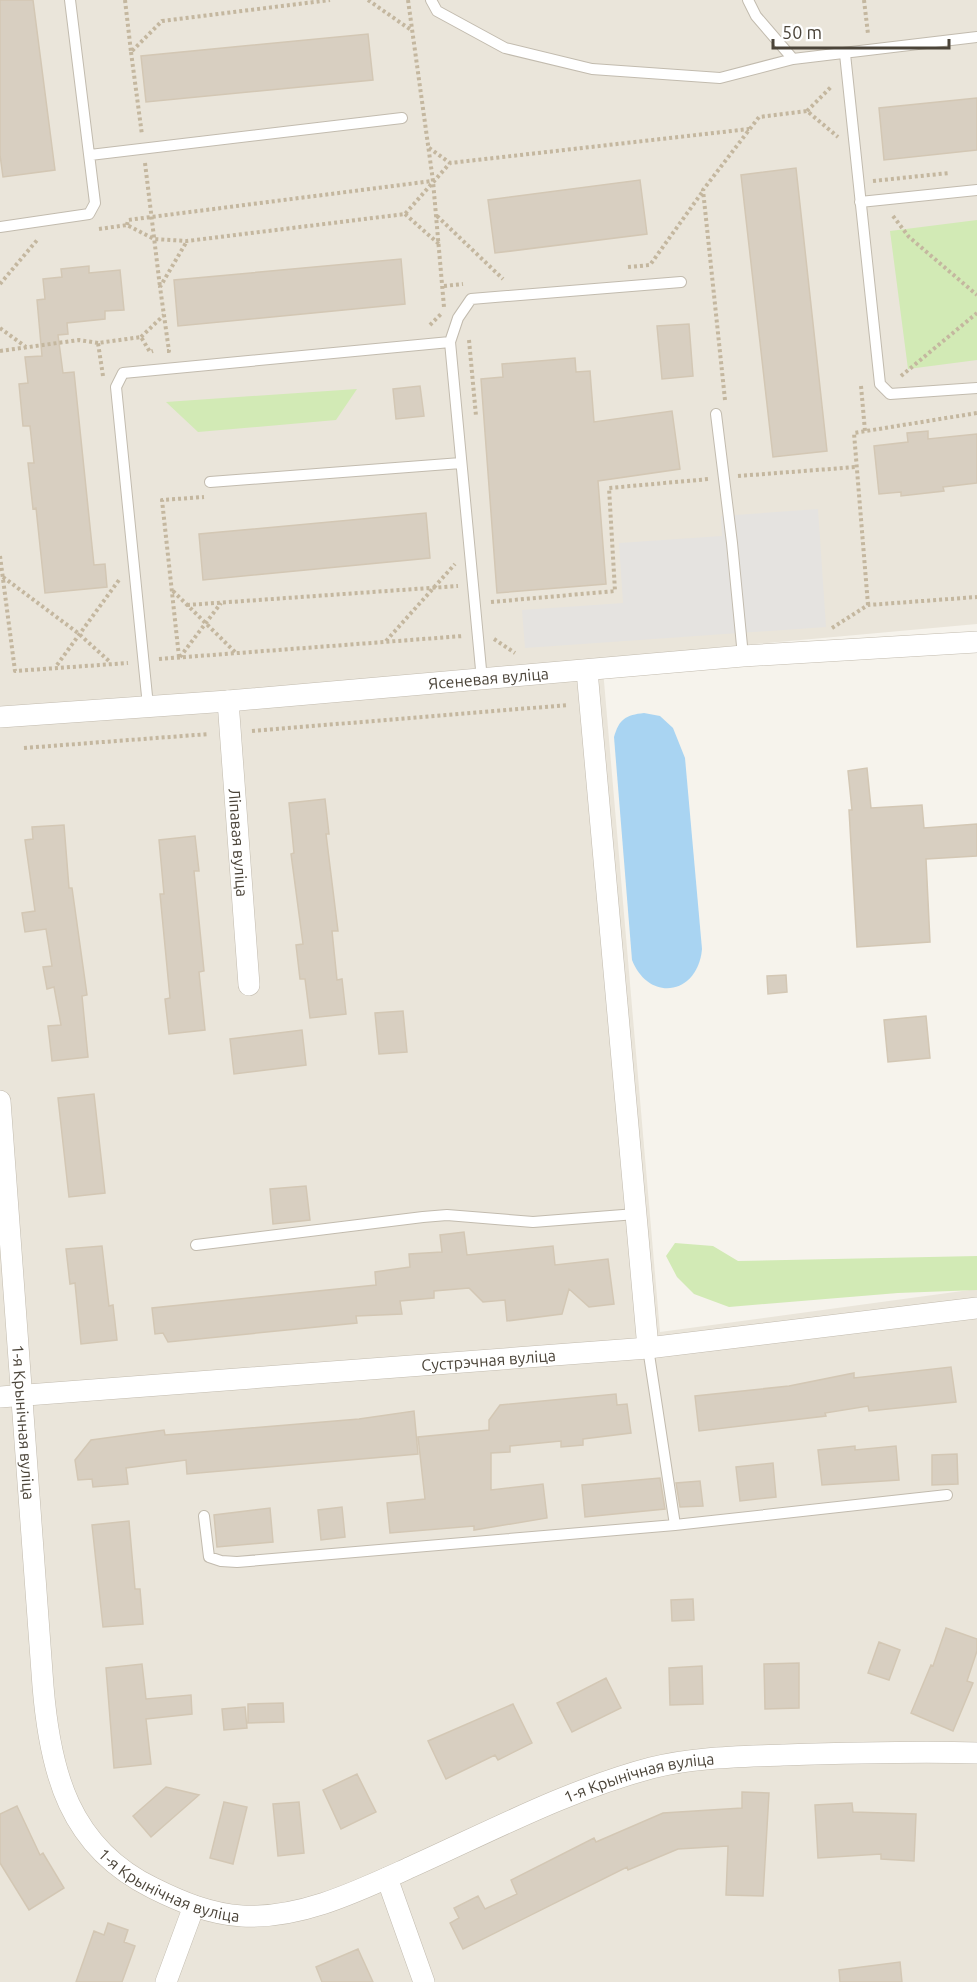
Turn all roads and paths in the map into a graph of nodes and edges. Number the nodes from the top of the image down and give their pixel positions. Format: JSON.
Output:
{"nodes":[{"id":1,"x":70,"y":0,"type":"edge"},
{"id":2,"x":125,"y":0,"type":"edge"},
{"id":3,"x":330,"y":0,"type":"edge"},
{"id":4,"x":368,"y":0,"type":"edge"},
{"id":5,"x":408,"y":0,"type":"edge"},
{"id":6,"x":431,"y":0,"type":"edge"},
{"id":7,"x":748,"y":0,"type":"edge"},
{"id":8,"x":412,"y":31,"type":"junction"},
{"id":9,"x":977,"y":37,"type":"edge"},
{"id":10,"x":131,"y":52,"type":"junction"},
{"id":11,"x":844,"y":54,"type":"junction"},
{"id":12,"x":793,"y":59,"type":"junction"},
{"id":13,"x":402,"y":118,"type":"dead end"},
{"id":14,"x":749,"y":129,"type":"junction"},
{"id":15,"x":838,"y":137,"type":"dead end"},
{"id":16,"x":428,"y":147,"type":"junction"},
{"id":17,"x":143,"y":148,"type":"junction"},
{"id":18,"x":90,"y":155,"type":"junction"},
{"id":19,"x":450,"y":163,"type":"junction"},
{"id":20,"x":956,"y":173,"type":"dead end"},
{"id":21,"x":432,"y":181,"type":"junction"},
{"id":22,"x":703,"y":190,"type":"junction"},
{"id":23,"x":977,"y":190,"type":"edge"},
{"id":24,"x":880,"y":199,"type":"junction"},
{"id":25,"x":860,"y":202,"type":"junction"},
{"id":26,"x":405,"y":214,"type":"junction"},
{"id":27,"x":436,"y":215,"type":"junction"},
{"id":28,"x":151,"y":217,"type":"junction"},
{"id":29,"x":127,"y":225,"type":"junction"},
{"id":30,"x":0,"y":227,"type":"edge"},
{"id":31,"x":94,"y":229,"type":"dead end"},
{"id":32,"x":30,"y":237,"type":"dead end"},
{"id":33,"x":154,"y":239,"type":"junction"},
{"id":34,"x":440,"y":245,"type":"junction"},
{"id":35,"x":616,"y":268,"type":"dead end"},
{"id":36,"x":494,"y":281,"type":"dead end"},
{"id":37,"x":681,"y":282,"type":"dead end"},
{"id":38,"x":474,"y":283,"type":"dead end"},
{"id":39,"x":0,"y":284,"type":"edge"},
{"id":40,"x":444,"y":286,"type":"junction"},
{"id":41,"x":160,"y":287,"type":"dead end"},
{"id":42,"x":977,"y":295,"type":"edge"},
{"id":43,"x":977,"y":313,"type":"edge"},
{"id":44,"x":164,"y":315,"type":"dead end"},
{"id":45,"x":458,"y":318,"type":"junction"},
{"id":46,"x":0,"y":328,"type":"edge"},
{"id":47,"x":141,"y":337,"type":"dead end"},
{"id":48,"x":98,"y":342,"type":"dead end"},
{"id":49,"x":450,"y":342,"type":"junction"},
{"id":50,"x":27,"y":347,"type":"junction"},
{"id":51,"x":0,"y":351,"type":"edge"},
{"id":52,"x":977,"y":388,"type":"edge"},
{"id":53,"x":884,"y":390,"type":"junction"},
{"id":54,"x":726,"y":408,"type":"dead end"},
{"id":55,"x":977,"y":413,"type":"edge"},
{"id":56,"x":716,"y":414,"type":"dead end"},
{"id":57,"x":477,"y":423,"type":"dead end"},
{"id":58,"x":462,"y":463,"type":"junction"},
{"id":59,"x":856,"y":467,"type":"junction"},
{"id":60,"x":724,"y":477,"type":"junction"},
{"id":61,"x":210,"y":482,"type":"dead end"},
{"id":62,"x":208,"y":497,"type":"dead end"},
{"id":63,"x":455,"y":552,"type":"dead end"},
{"id":64,"x":0,"y":556,"type":"edge"},
{"id":65,"x":456,"y":563,"type":"junction"},
{"id":66,"x":124,"y":574,"type":"dead end"},
{"id":67,"x":3,"y":577,"type":"junction"},
{"id":68,"x":458,"y":586,"type":"junction"},
{"id":69,"x":432,"y":588,"type":"junction"},
{"id":70,"x":489,"y":590,"type":"dead end"},
{"id":71,"x":173,"y":591,"type":"junction"},
{"id":72,"x":458,"y":596,"type":"dead end"},
{"id":73,"x":977,"y":597,"type":"edge"},
{"id":74,"x":221,"y":602,"type":"junction"},
{"id":75,"x":490,"y":602,"type":"junction"},
{"id":76,"x":187,"y":605,"type":"junction"},
{"id":77,"x":868,"y":605,"type":"junction"},
{"id":78,"x":491,"y":612,"type":"dead end"},
{"id":79,"x":206,"y":624,"type":"junction"},
{"id":80,"x":460,"y":626,"type":"dead end"},
{"id":81,"x":492,"y":630,"type":"dead end"},
{"id":82,"x":78,"y":633,"type":"junction"},
{"id":83,"x":825,"y":633,"type":"dead end"},
{"id":84,"x":477,"y":635,"type":"junction"},
{"id":85,"x":461,"y":636,"type":"junction"},
{"id":86,"x":493,"y":638,"type":"junction"},
{"id":87,"x":385,"y":642,"type":"junction"},
{"id":88,"x":977,"y":642,"type":"edge"},
{"id":89,"x":236,"y":653,"type":"junction"},
{"id":90,"x":516,"y":654,"type":"dead end"},
{"id":91,"x":742,"y":656,"type":"junction"},
{"id":92,"x":179,"y":657,"type":"junction"},
{"id":93,"x":146,"y":660,"type":"junction"},
{"id":94,"x":111,"y":662,"type":"junction"},
{"id":95,"x":56,"y":666,"type":"junction"},
{"id":96,"x":587,"y":671,"type":"junction"},
{"id":97,"x":482,"y":680,"type":"junction"},
{"id":98,"x":228,"y":702,"type":"junction"},
{"id":99,"x":590,"y":703,"type":"junction"},
{"id":100,"x":148,"y":706,"type":"junction"},
{"id":101,"x":0,"y":717,"type":"edge"},
{"id":102,"x":230,"y":733,"type":"junction"},
{"id":103,"x":24,"y":748,"type":"dead end"},
{"id":104,"x":249,"y":986,"type":"dead end"},
{"id":105,"x":0,"y":1101,"type":"edge"},
{"id":106,"x":636,"y":1214,"type":"junction"},
{"id":107,"x":196,"y":1245,"type":"dead end"},
{"id":108,"x":977,"y":1308,"type":"edge"},
{"id":109,"x":648,"y":1348,"type":"junction"},
{"id":110,"x":24,"y":1395,"type":"junction"},
{"id":111,"x":0,"y":1397,"type":"edge"},
{"id":112,"x":947,"y":1495,"type":"dead end"},
{"id":113,"x":204,"y":1516,"type":"dead end"},
{"id":114,"x":675,"y":1525,"type":"junction"},
{"id":115,"x":977,"y":1754,"type":"edge"},
{"id":116,"x":387,"y":1878,"type":"junction"},
{"id":117,"x":194,"y":1906,"type":"junction"},
{"id":118,"x":166,"y":1982,"type":"edge"},
{"id":119,"x":424,"y":1982,"type":"edge"}],
"edges":[{"from":1,"to":18,"type":"lane"},
{"from":2,"to":10,"type":"path"},
{"from":3,"to":10,"type":"path"},
{"from":4,"to":8,"type":"path"},
{"from":5,"to":8,"type":"path"},
{"from":6,"to":12,"type":"lane"},
{"from":7,"to":12,"type":"lane"},
{"from":8,"to":16,"type":"path"},
{"from":9,"to":11,"type":"lane"},
{"from":10,"to":17,"type":"path"},
{"from":11,"to":12,"type":"lane"},
{"from":11,"to":25,"type":"lane"},
{"from":13,"to":17,"type":"lane"},
{"from":14,"to":15,"type":"path"},
{"from":14,"to":19,"type":"path"},
{"from":14,"to":22,"type":"path"},
{"from":16,"to":19,"type":"path"},
{"from":16,"to":21,"type":"path"},
{"from":17,"to":18,"type":"lane"},
{"from":17,"to":28,"type":"path"},
{"from":18,"to":30,"type":"lane"},
{"from":19,"to":21,"type":"path"},
{"from":20,"to":24,"type":"path"},
{"from":21,"to":26,"type":"path"},
{"from":21,"to":27,"type":"path"},
{"from":21,"to":28,"type":"path"},
{"from":22,"to":35,"type":"path"},
{"from":22,"to":54,"type":"path"},
{"from":23,"to":24,"type":"lane"},
{"from":24,"to":25,"type":"lane"},
{"from":24,"to":42,"type":"path"},
{"from":25,"to":53,"type":"lane"},
{"from":26,"to":33,"type":"path"},
{"from":26,"to":34,"type":"path"},
{"from":27,"to":34,"type":"path"},
{"from":27,"to":36,"type":"path"},
{"from":28,"to":29,"type":"path"},
{"from":28,"to":33,"type":"path"},
{"from":29,"to":31,"type":"path"},
{"from":29,"to":33,"type":"path"},
{"from":32,"to":39,"type":"path"},
{"from":33,"to":41,"type":"path"},
{"from":34,"to":40,"type":"path"},
{"from":37,"to":45,"type":"lane"},
{"from":38,"to":40,"type":"path"},
{"from":40,"to":45,"type":"path"},
{"from":43,"to":53,"type":"path"},
{"from":44,"to":47,"type":"path"},
{"from":45,"to":49,"type":"lane"},
{"from":45,"to":57,"type":"path"},
{"from":46,"to":50,"type":"path"},
{"from":48,"to":50,"type":"path"},
{"from":49,"to":58,"type":"lane"},
{"from":49,"to":93,"type":"lane"},
{"from":50,"to":51,"type":"path"},
{"from":52,"to":53,"type":"lane"},
{"from":55,"to":59,"type":"path"},
{"from":56,"to":60,"type":"lane"},
{"from":58,"to":61,"type":"lane"},
{"from":58,"to":84,"type":"lane"},
{"from":59,"to":60,"type":"path"},
{"from":59,"to":77,"type":"path"},
{"from":60,"to":75,"type":"path"},
{"from":60,"to":91,"type":"lane"},
{"from":62,"to":71,"type":"path"},
{"from":63,"to":65,"type":"path"},
{"from":64,"to":67,"type":"path"},
{"from":65,"to":68,"type":"path"},
{"from":65,"to":69,"type":"path"},
{"from":66,"to":82,"type":"path"},
{"from":67,"to":82,"type":"path"},
{"from":67,"to":95,"type":"path"},
{"from":68,"to":69,"type":"path"},
{"from":68,"to":72,"type":"path"},
{"from":69,"to":74,"type":"path"},
{"from":69,"to":87,"type":"path"},
{"from":70,"to":75,"type":"path"},
{"from":71,"to":76,"type":"path"},
{"from":71,"to":92,"type":"path"},
{"from":73,"to":77,"type":"path"},
{"from":74,"to":76,"type":"path"},
{"from":74,"to":79,"type":"path"},
{"from":75,"to":78,"type":"path"},
{"from":76,"to":79,"type":"path"},
{"from":77,"to":83,"type":"path"},
{"from":79,"to":89,"type":"path"},
{"from":79,"to":92,"type":"path"},
{"from":80,"to":85,"type":"path"},
{"from":81,"to":86,"type":"path"},
{"from":82,"to":94,"type":"path"},
{"from":82,"to":95,"type":"path"},
{"from":84,"to":85,"type":"path"},
{"from":84,"to":86,"type":"path"},
{"from":84,"to":97,"type":"lane"},
{"from":85,"to":87,"type":"path"},
{"from":86,"to":90,"type":"path"},
{"from":87,"to":89,"type":"path"},
{"from":88,"to":91,"type":"street","name":"Ясеневая вуліца"},
{"from":89,"to":92,"type":"path"},
{"from":91,"to":96,"type":"street","name":"Ясеневая вуліца"},
{"from":92,"to":93,"type":"path"},
{"from":93,"to":94,"type":"path"},
{"from":93,"to":100,"type":"lane"},
{"from":94,"to":95,"type":"path"},
{"from":96,"to":97,"type":"street","name":"Ясеневая вуліца"},
{"from":96,"to":99,"type":"street"},
{"from":97,"to":98,"type":"street","name":"Ясеневая вуліца"},
{"from":98,"to":100,"type":"street","name":"Ясеневая вуліца"},
{"from":98,"to":102,"type":"street","name":"Ліпавая вуліца"},
{"from":99,"to":102,"type":"path"},
{"from":99,"to":106,"type":"street"},
{"from":100,"to":101,"type":"street","name":"Ясеневая вуліца"},
{"from":102,"to":103,"type":"path"},
{"from":102,"to":104,"type":"street","name":"Ліпавая вуліца"},
{"from":105,"to":110,"type":"street","name":"1-я Крынічная вуліца"},
{"from":106,"to":107,"type":"lane"},
{"from":106,"to":109,"type":"street"},
{"from":108,"to":109,"type":"street","name":"Сустрэчная вуліца"},
{"from":109,"to":110,"type":"street","name":"Сустрэчная вуліца"},
{"from":109,"to":114,"type":"lane"},
{"from":110,"to":111,"type":"street","name":"Сустрэчная вуліца"},
{"from":110,"to":117,"type":"street","name":"1-я Крынічная вуліца"},
{"from":112,"to":114,"type":"lane"},
{"from":113,"to":114,"type":"lane"},
{"from":115,"to":116,"type":"street","name":"1-я Крынічная вуліца"},
{"from":116,"to":117,"type":"street","name":"1-я Крынічная вуліца"},
{"from":116,"to":119,"type":"street"},
{"from":117,"to":118,"type":"street"}]}
